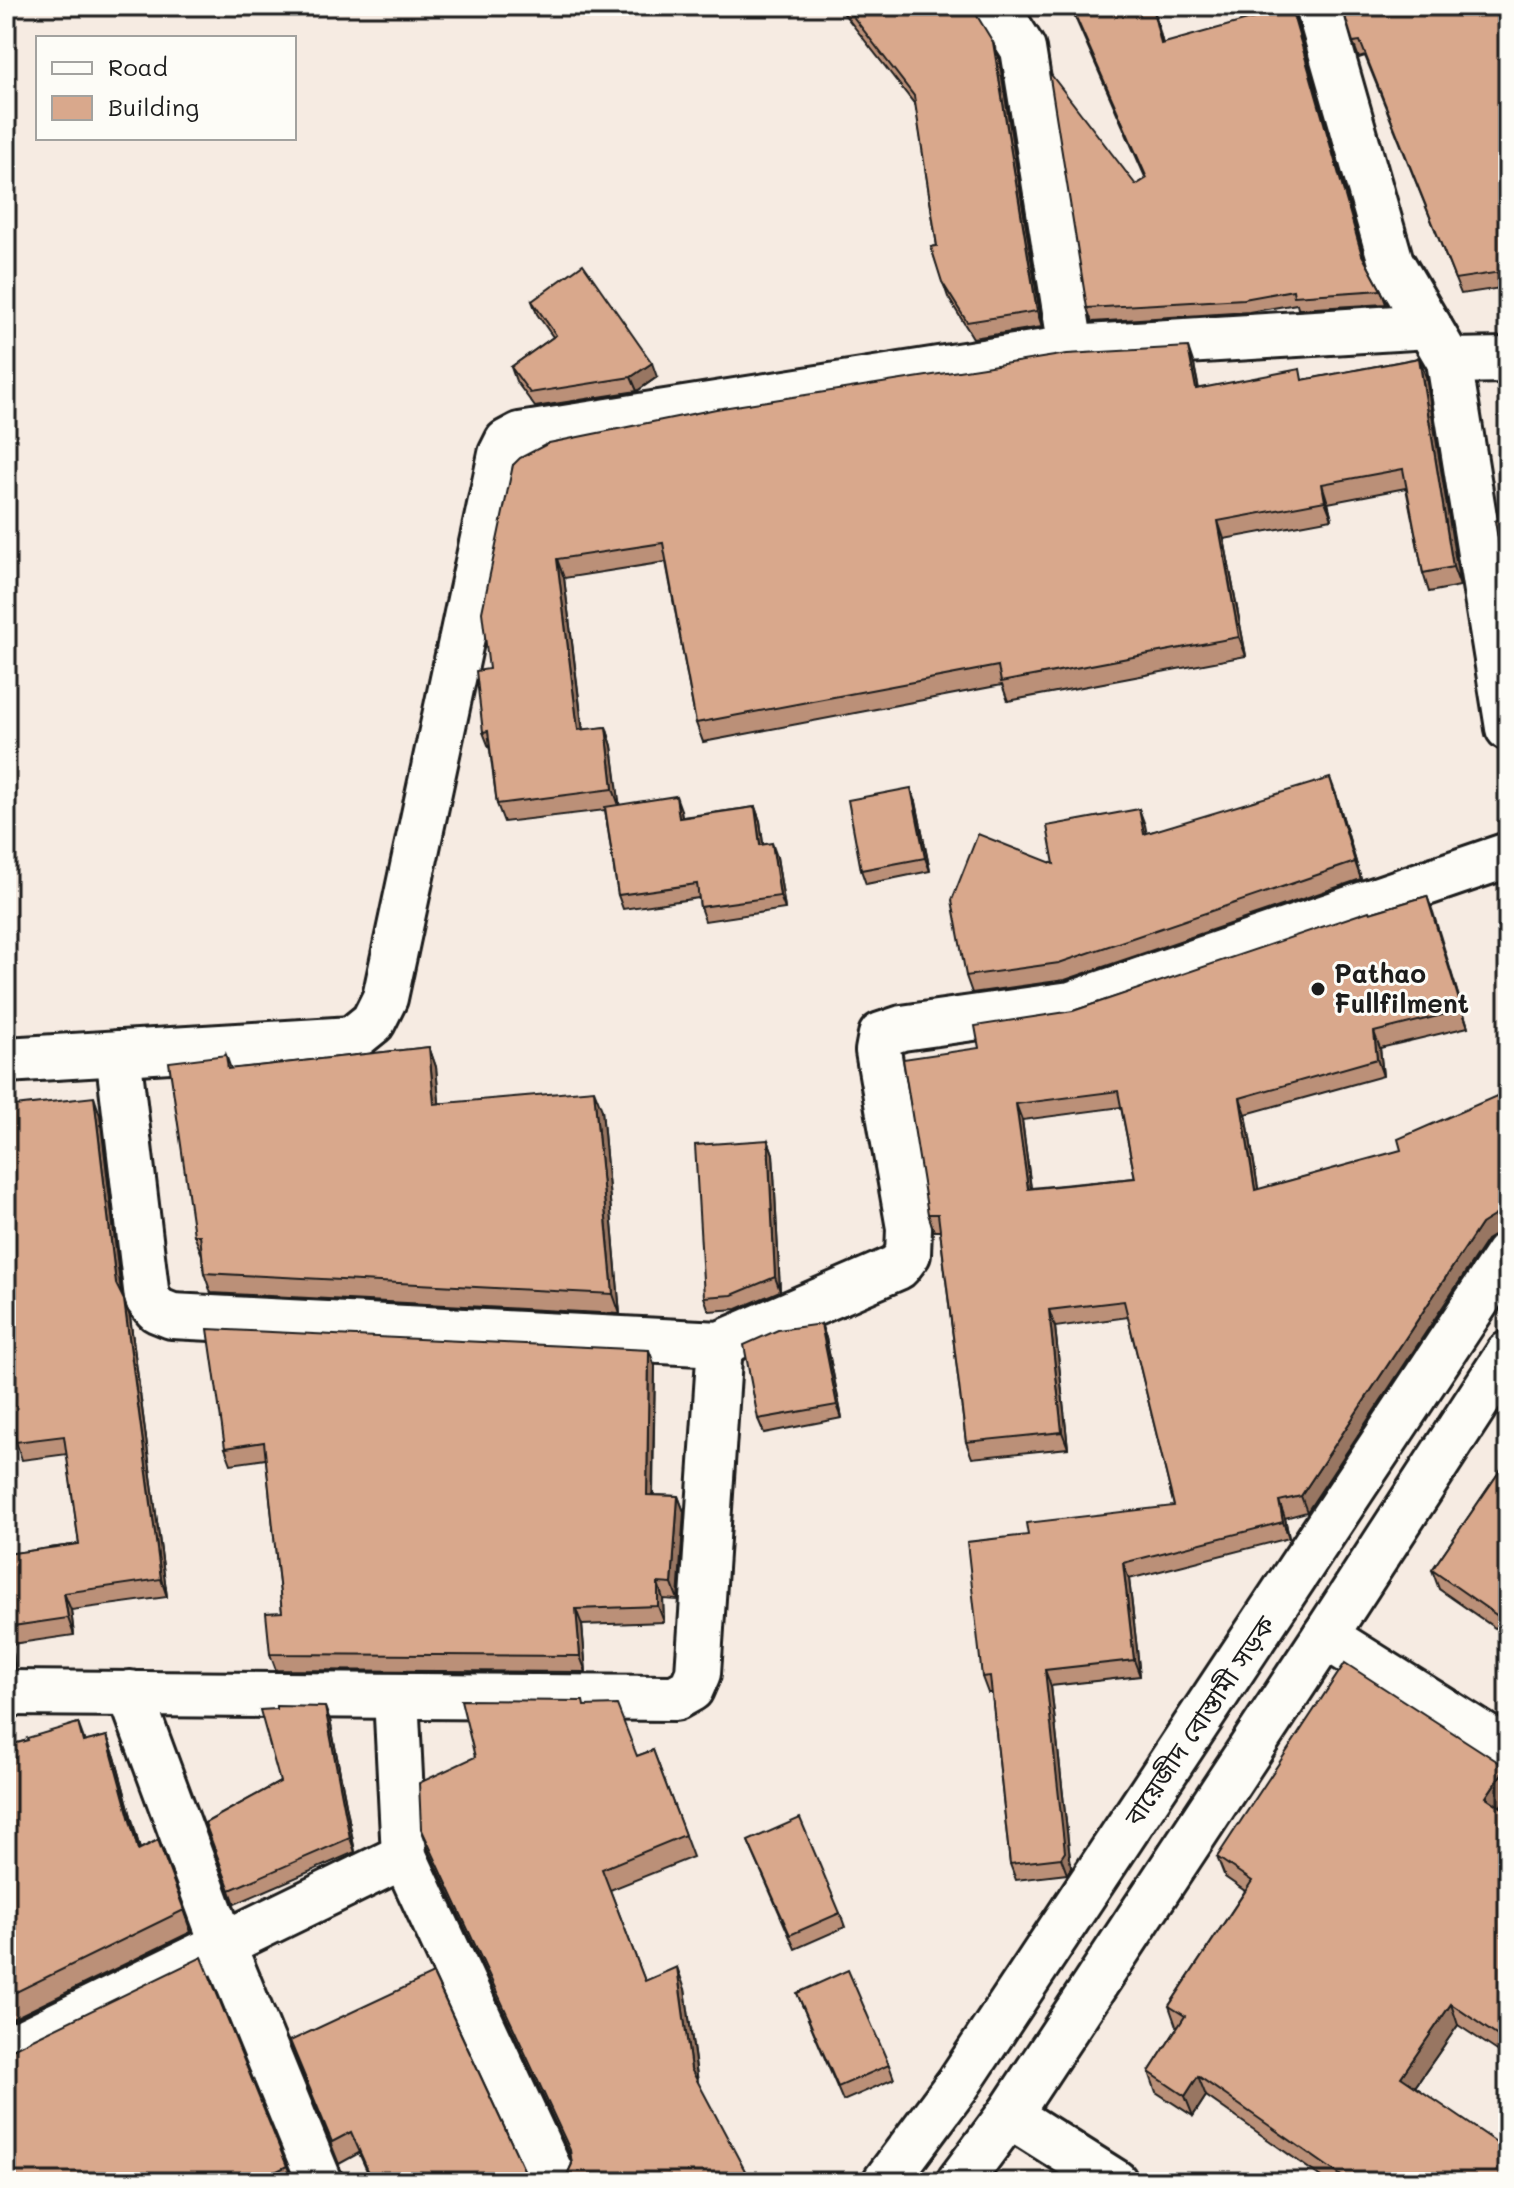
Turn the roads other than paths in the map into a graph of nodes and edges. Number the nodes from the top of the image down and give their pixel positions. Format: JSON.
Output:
{"nodes":[{"id":1,"x":1318,"y":6,"type":"edge"},
{"id":2,"x":1006,"y":8,"type":"edge"},
{"id":3,"x":1439,"y":344,"type":"junction"},
{"id":4,"x":1071,"y":348,"type":"junction"},
{"id":5,"x":1508,"y":360,"type":"edge"},
{"id":6,"x":1508,"y":728,"type":"edge"},
{"id":7,"x":1508,"y":855,"type":"edge"},
{"id":8,"x":118,"y":1053,"type":"junction"},
{"id":9,"x":6,"y":1060,"type":"edge"},
{"id":10,"x":1508,"y":1254,"type":"edge"},
{"id":11,"x":720,"y":1344,"type":"junction"},
{"id":12,"x":1508,"y":1354,"type":"edge"},
{"id":13,"x":1325,"y":1636,"type":"junction"},
{"id":14,"x":6,"y":1693,"type":"edge"},
{"id":15,"x":130,"y":1693,"type":"junction"},
{"id":16,"x":396,"y":1696,"type":"junction"},
{"id":17,"x":1508,"y":1751,"type":"edge"},
{"id":18,"x":404,"y":1856,"type":"junction"},
{"id":19,"x":223,"y":1945,"type":"junction"},
{"id":20,"x":6,"y":2050,"type":"edge"},
{"id":21,"x":1009,"y":2115,"type":"junction"},
{"id":22,"x":320,"y":2182,"type":"edge"},
{"id":23,"x":555,"y":2182,"type":"edge"},
{"id":24,"x":885,"y":2182,"type":"edge"},
{"id":25,"x":959,"y":2182,"type":"edge"},
{"id":26,"x":1115,"y":2182,"type":"edge"}],
"edges":[{"from":1,"to":3,"type":"street"},
{"from":2,"to":4,"type":"street"},
{"from":3,"to":4,"type":"street"},
{"from":3,"to":5,"type":"street"},
{"from":3,"to":6,"type":"street"},
{"from":4,"to":8,"type":"street"},
{"from":7,"to":11,"type":"street"},
{"from":8,"to":9,"type":"street"},
{"from":8,"to":11,"type":"street"},
{"from":10,"to":24,"type":"street","name":"বায়েজীদ বোস্তামী সড়ক"},
{"from":11,"to":16,"type":"street"},
{"from":12,"to":13,"type":"street"},
{"from":13,"to":17,"type":"street"},
{"from":13,"to":21,"type":"street"},
{"from":14,"to":15,"type":"street"},
{"from":15,"to":16,"type":"street"},
{"from":15,"to":19,"type":"street"},
{"from":16,"to":18,"type":"street"},
{"from":18,"to":19,"type":"street"},
{"from":18,"to":23,"type":"street"},
{"from":19,"to":20,"type":"street"},
{"from":19,"to":22,"type":"street"},
{"from":21,"to":25,"type":"street"},
{"from":21,"to":26,"type":"street"}]}
